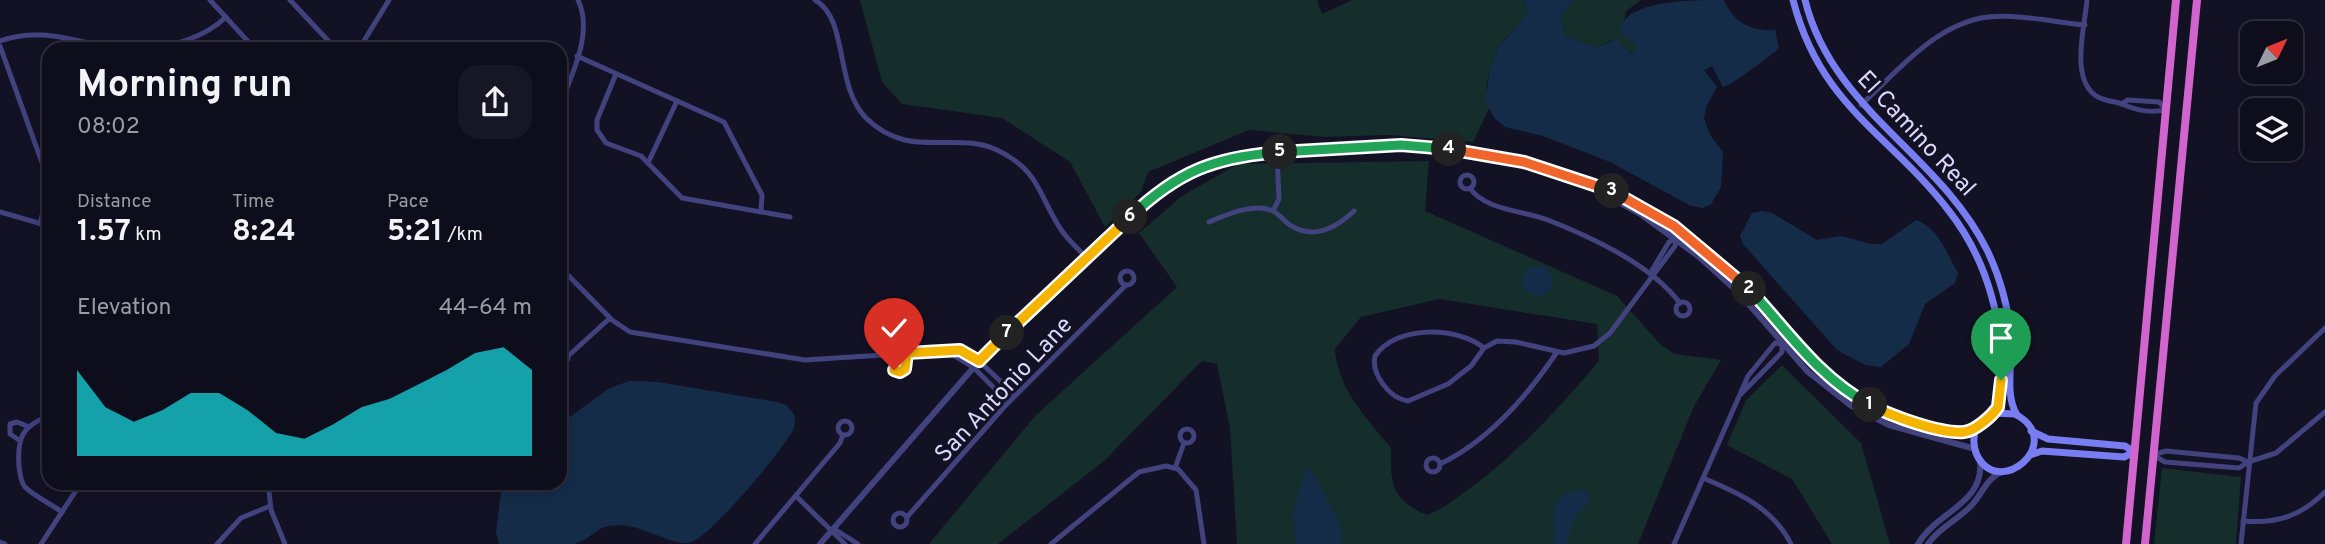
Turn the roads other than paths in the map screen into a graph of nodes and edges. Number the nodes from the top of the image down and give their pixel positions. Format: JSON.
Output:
{"nodes":[{"id":1,"x":210,"y":0,"type":"edge"},
{"id":2,"x":290,"y":0,"type":"edge"},
{"id":3,"x":377,"y":0,"type":"edge"},
{"id":4,"x":389,"y":0,"type":"edge"},
{"id":5,"x":578,"y":0,"type":"edge"},
{"id":6,"x":815,"y":0,"type":"edge"},
{"id":7,"x":1793,"y":0,"type":"edge"},
{"id":8,"x":1805,"y":0,"type":"edge"},
{"id":9,"x":2087,"y":0,"type":"edge"},
{"id":10,"x":2176,"y":0,"type":"edge"},
{"id":11,"x":2197,"y":0,"type":"edge"},
{"id":12,"x":384,"y":8,"type":"junction"},
{"id":13,"x":226,"y":18,"type":"junction"},
{"id":14,"x":2085,"y":25,"type":"junction"},
{"id":15,"x":74,"y":42,"type":"edge"},
{"id":16,"x":176,"y":42,"type":"edge"},
{"id":17,"x":248,"y":42,"type":"edge"},
{"id":18,"x":329,"y":42,"type":"edge"},
{"id":19,"x":363,"y":42,"type":"edge"},
{"id":20,"x":0,"y":43,"type":"edge"},
{"id":21,"x":578,"y":56,"type":"junction"},
{"id":22,"x":617,"y":74,"type":"junction"},
{"id":23,"x":567,"y":87,"type":"edge"},
{"id":24,"x":677,"y":101,"type":"junction"},
{"id":25,"x":1861,"y":105,"type":"junction"},
{"id":26,"x":2166,"y":108,"type":"junction"},
{"id":27,"x":1853,"y":113,"type":"junction"},
{"id":28,"x":1277,"y":153,"type":"junction"},
{"id":29,"x":42,"y":162,"type":"edge"},
{"id":30,"x":648,"y":163,"type":"junction"},
{"id":31,"x":1584,"y":182,"type":"junction"},
{"id":32,"x":1470,"y":188,"type":"dead end"},
{"id":33,"x":761,"y":211,"type":"junction"},
{"id":34,"x":1273,"y":211,"type":"junction"},
{"id":35,"x":1354,"y":211,"type":"dead end"},
{"id":36,"x":0,"y":212,"type":"edge"},
{"id":37,"x":42,"y":216,"type":"edge"},
{"id":38,"x":790,"y":218,"type":"dead end"},
{"id":39,"x":1209,"y":222,"type":"dead end"},
{"id":40,"x":40,"y":224,"type":"joint"},
{"id":41,"x":1976,"y":230,"type":"junction"},
{"id":42,"x":1682,"y":231,"type":"junction"},
{"id":43,"x":1966,"y":236,"type":"junction"},
{"id":44,"x":1676,"y":239,"type":"junction"},
{"id":45,"x":1087,"y":258,"type":"junction"},
{"id":46,"x":567,"y":274,"type":"edge"},
{"id":47,"x":1650,"y":275,"type":"junction"},
{"id":48,"x":1125,"y":286,"type":"dead end"},
{"id":49,"x":1680,"y":303,"type":"dead end"},
{"id":50,"x":2006,"y":305,"type":"junction"},
{"id":51,"x":1995,"y":308,"type":"junction"},
{"id":52,"x":610,"y":318,"type":"junction"},
{"id":53,"x":2325,"y":328,"type":"edge"},
{"id":54,"x":1790,"y":338,"type":"junction"},
{"id":55,"x":1782,"y":344,"type":"junction"},
{"id":56,"x":1484,"y":348,"type":"junction"},
{"id":57,"x":947,"y":351,"type":"junction"},
{"id":58,"x":1557,"y":352,"type":"junction"},
{"id":59,"x":907,"y":353,"type":"junction"},
{"id":60,"x":889,"y":354,"type":"junction"},
{"id":61,"x":568,"y":357,"type":"edge"},
{"id":62,"x":979,"y":361,"type":"junction"},
{"id":63,"x":973,"y":367,"type":"junction"},
{"id":64,"x":1741,"y":394,"type":"junction"},
{"id":65,"x":1014,"y":395,"type":"junction"},
{"id":66,"x":1008,"y":402,"type":"junction"},
{"id":67,"x":2325,"y":412,"type":"edge"},
{"id":68,"x":1993,"y":414,"type":"junction"},
{"id":69,"x":2018,"y":415,"type":"junction"},
{"id":70,"x":42,"y":419,"type":"edge"},
{"id":71,"x":1928,"y":425,"type":"junction"},
{"id":72,"x":27,"y":426,"type":"junction"},
{"id":73,"x":1978,"y":426,"type":"junction"},
{"id":74,"x":2031,"y":431,"type":"junction"},
{"id":75,"x":843,"y":435,"type":"dead end"},
{"id":76,"x":1926,"y":436,"type":"junction"},
{"id":77,"x":19,"y":440,"type":"junction"},
{"id":78,"x":1184,"y":443,"type":"dead end"},
{"id":79,"x":1975,"y":449,"type":"junction"},
{"id":80,"x":2134,"y":452,"type":"junction"},
{"id":81,"x":2030,"y":455,"type":"junction"},
{"id":82,"x":2153,"y":455,"type":"junction"},
{"id":83,"x":1980,"y":460,"type":"junction"},
{"id":84,"x":2248,"y":462,"type":"junction"},
{"id":85,"x":1440,"y":464,"type":"dead end"},
{"id":86,"x":1175,"y":468,"type":"junction"},
{"id":87,"x":2004,"y":471,"type":"junction"},
{"id":88,"x":1703,"y":478,"type":"junction"},
{"id":89,"x":76,"y":490,"type":"edge"},
{"id":90,"x":269,"y":490,"type":"edge"},
{"id":91,"x":2325,"y":492,"type":"edge"},
{"id":92,"x":796,"y":496,"type":"junction"},
{"id":93,"x":271,"y":506,"type":"junction"},
{"id":94,"x":62,"y":512,"type":"junction"},
{"id":95,"x":907,"y":517,"type":"dead end"},
{"id":96,"x":2243,"y":521,"type":"junction"},
{"id":97,"x":833,"y":529,"type":"junction"},
{"id":98,"x":0,"y":542,"type":"edge"},
{"id":99,"x":5,"y":544,"type":"edge"},
{"id":100,"x":41,"y":544,"type":"edge"},
{"id":101,"x":217,"y":544,"type":"edge"},
{"id":102,"x":285,"y":544,"type":"edge"},
{"id":103,"x":755,"y":544,"type":"edge"},
{"id":104,"x":820,"y":544,"type":"edge"},
{"id":105,"x":845,"y":544,"type":"edge"},
{"id":106,"x":858,"y":544,"type":"edge"},
{"id":107,"x":1051,"y":544,"type":"edge"},
{"id":108,"x":1204,"y":544,"type":"edge"},
{"id":109,"x":1674,"y":544,"type":"edge"},
{"id":110,"x":1791,"y":544,"type":"edge"},
{"id":111,"x":1918,"y":544,"type":"edge"},
{"id":112,"x":1928,"y":544,"type":"edge"},
{"id":113,"x":2126,"y":544,"type":"edge"},
{"id":114,"x":2145,"y":544,"type":"edge"},
{"id":115,"x":2241,"y":544,"type":"edge"}],
"edges":[{"from":1,"to":13,"type":"street"},
{"from":2,"to":18,"type":"street"},
{"from":3,"to":12,"type":"street"},
{"from":4,"to":12,"type":"street"},
{"from":5,"to":21,"type":"street"},
{"from":6,"to":45,"type":"street"},
{"from":7,"to":27,"type":"main road","name":"El Camino Real"},
{"from":8,"to":25,"type":"main road","name":"El Camino Real"},
{"from":9,"to":14,"type":"street"},
{"from":10,"to":26,"type":"highway"},
{"from":11,"to":82,"type":"highway"},
{"from":12,"to":19,"type":"street"},
{"from":13,"to":16,"type":"street"},
{"from":13,"to":17,"type":"street"},
{"from":14,"to":25,"type":"street"},
{"from":14,"to":26,"type":"street"},
{"from":15,"to":20,"type":"street"},
{"from":20,"to":29,"type":"street"},
{"from":21,"to":22,"type":"street"},
{"from":21,"to":23,"type":"street"},
{"from":22,"to":24,"type":"street"},
{"from":22,"to":30,"type":"street"},
{"from":24,"to":30,"type":"street"},
{"from":24,"to":33,"type":"street"},
{"from":25,"to":27,"type":"main road"},
{"from":25,"to":41,"type":"main road","name":"El Camino Real"},
{"from":26,"to":80,"type":"highway"},
{"from":27,"to":43,"type":"main road","name":"El Camino Real"},
{"from":28,"to":31,"type":"street"},
{"from":28,"to":34,"type":"street"},
{"from":28,"to":45,"type":"street"},
{"from":30,"to":33,"type":"street"},
{"from":31,"to":42,"type":"street"},
{"from":31,"to":44,"type":"street"},
{"from":32,"to":47,"type":"street"},
{"from":33,"to":38,"type":"street"},
{"from":34,"to":35,"type":"street"},
{"from":34,"to":39,"type":"street"},
{"from":36,"to":40,"type":"street"},
{"from":37,"to":40,"type":"street"},
{"from":41,"to":43,"type":"main road"},
{"from":41,"to":50,"type":"main road","name":"El Camino Real"},
{"from":42,"to":44,"type":"street"},
{"from":42,"to":54,"type":"street"},
{"from":43,"to":51,"type":"main road","name":"El Camino Real"},
{"from":44,"to":47,"type":"street"},
{"from":44,"to":55,"type":"street"},
{"from":45,"to":62,"type":"street"},
{"from":46,"to":52,"type":"street"},
{"from":47,"to":49,"type":"street"},
{"from":47,"to":58,"type":"street"},
{"from":48,"to":65,"type":"street","name":"San Antonio Lane"},
{"from":50,"to":51,"type":"main road"},
{"from":50,"to":69,"type":"main road","name":"El Camino Real"},
{"from":51,"to":68,"type":"main road","name":"El Camino Real"},
{"from":52,"to":60,"type":"street"},
{"from":52,"to":61,"type":"street"},
{"from":53,"to":84,"type":"street"},
{"from":54,"to":55,"type":"street"},
{"from":54,"to":71,"type":"street"},
{"from":55,"to":64,"type":"street"},
{"from":55,"to":64,"type":"street"},
{"from":55,"to":76,"type":"street"},
{"from":56,"to":56,"type":"street"},
{"from":56,"to":58,"type":"street"},
{"from":57,"to":59,"type":"street"},
{"from":57,"to":62,"type":"street"},
{"from":57,"to":63,"type":"street"},
{"from":58,"to":85,"type":"street"},
{"from":59,"to":60,"type":"street"},
{"from":59,"to":60,"type":"street"},
{"from":62,"to":63,"type":"street"},
{"from":62,"to":65,"type":"street"},
{"from":63,"to":66,"type":"street"},
{"from":63,"to":97,"type":"street"},
{"from":64,"to":88,"type":"street"},
{"from":65,"to":66,"type":"street","name":"San Antonio Lane"},
{"from":66,"to":95,"type":"street","name":"San Antonio Lane"},
{"from":67,"to":84,"type":"street"},
{"from":68,"to":69,"type":"main road"},
{"from":68,"to":73,"type":"main road"},
{"from":69,"to":74,"type":"main road"},
{"from":70,"to":72,"type":"street"},
{"from":71,"to":73,"type":"street"},
{"from":71,"to":76,"type":"street"},
{"from":72,"to":77,"type":"street"},
{"from":72,"to":77,"type":"street"},
{"from":73,"to":79,"type":"main road"},
{"from":74,"to":80,"type":"main road"},
{"from":74,"to":81,"type":"main road"},
{"from":75,"to":92,"type":"street"},
{"from":76,"to":79,"type":"street"},
{"from":77,"to":94,"type":"street"},
{"from":78,"to":86,"type":"street"},
{"from":79,"to":83,"type":"main road"},
{"from":80,"to":81,"type":"main road"},
{"from":80,"to":82,"type":"highway"},
{"from":80,"to":113,"type":"highway"},
{"from":81,"to":87,"type":"main road"},
{"from":82,"to":84,"type":"street"},
{"from":82,"to":84,"type":"street"},
{"from":82,"to":114,"type":"highway"},
{"from":83,"to":87,"type":"main road"},
{"from":83,"to":111,"type":"street"},
{"from":84,"to":96,"type":"street"},
{"from":86,"to":107,"type":"street"},
{"from":86,"to":108,"type":"street"},
{"from":87,"to":112,"type":"street"},
{"from":88,"to":109,"type":"street"},
{"from":88,"to":110,"type":"street"},
{"from":89,"to":94,"type":"street"},
{"from":90,"to":93,"type":"street"},
{"from":91,"to":96,"type":"street"},
{"from":92,"to":97,"type":"street"},
{"from":92,"to":103,"type":"street"},
{"from":93,"to":101,"type":"street"},
{"from":93,"to":102,"type":"street"},
{"from":94,"to":100,"type":"street"},
{"from":96,"to":115,"type":"street"},
{"from":97,"to":104,"type":"street"},
{"from":97,"to":105,"type":"street"},
{"from":97,"to":106,"type":"street"},
{"from":98,"to":99,"type":"street"}]}
